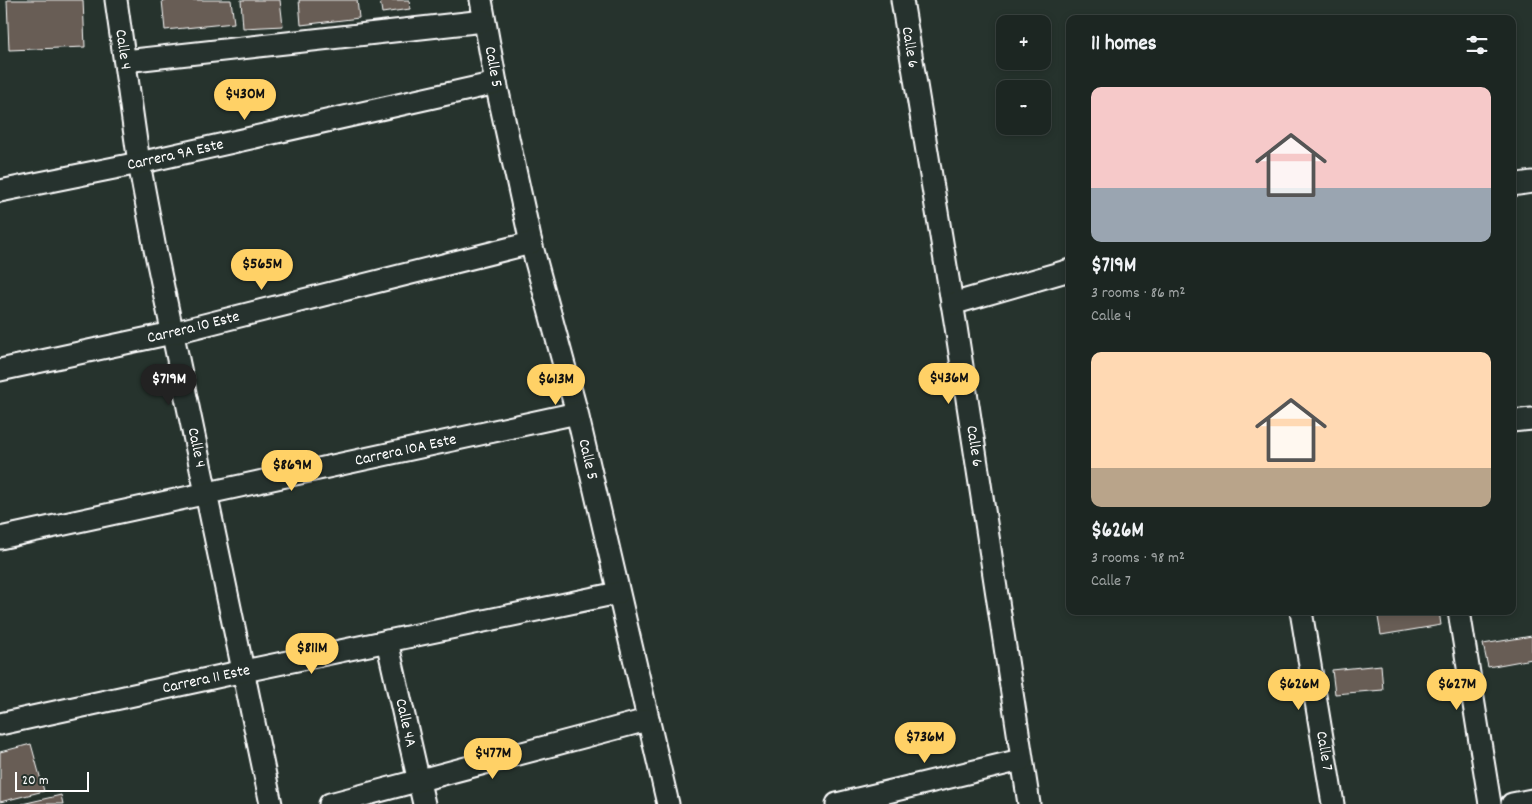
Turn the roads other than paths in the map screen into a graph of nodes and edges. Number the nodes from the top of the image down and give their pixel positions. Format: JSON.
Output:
{"nodes":[{"id":1,"x":116,"y":0,"type":"edge"},
{"id":2,"x":902,"y":0,"type":"edge"},
{"id":3,"x":483,"y":10,"type":"edge"},
{"id":4,"x":125,"y":61,"type":"junction"},
{"id":5,"x":496,"y":83,"type":"junction"},
{"id":6,"x":139,"y":163,"type":"junction"},
{"id":7,"x":1532,"y":182,"type":"edge"},
{"id":8,"x":1516,"y":184,"type":"edge"},
{"id":9,"x":0,"y":191,"type":"edge"},
{"id":10,"x":531,"y":243,"type":"junction"},
{"id":11,"x":1066,"y":271,"type":"edge"},
{"id":12,"x":952,"y":304,"type":"junction"},
{"id":13,"x":172,"y":333,"type":"junction"},
{"id":14,"x":0,"y":370,"type":"edge"},
{"id":15,"x":577,"y":412,"type":"junction"},
{"id":16,"x":1532,"y":418,"type":"edge"},
{"id":17,"x":1516,"y":421,"type":"edge"},
{"id":18,"x":205,"y":492,"type":"junction"},
{"id":19,"x":0,"y":538,"type":"edge"},
{"id":20,"x":618,"y":593,"type":"junction"},
{"id":21,"x":1302,"y":615,"type":"edge"},
{"id":22,"x":1460,"y":615,"type":"edge"},
{"id":23,"x":387,"y":642,"type":"junction"},
{"id":24,"x":244,"y":671,"type":"junction"},
{"id":25,"x":647,"y":720,"type":"junction"},
{"id":26,"x":0,"y":724,"type":"edge"},
{"id":27,"x":1021,"y":760,"type":"junction"},
{"id":28,"x":418,"y":782,"type":"junction"},
{"id":29,"x":1532,"y":800,"type":"edge"},
{"id":30,"x":271,"y":804,"type":"edge"},
{"id":31,"x":330,"y":804,"type":"edge"},
{"id":32,"x":424,"y":804,"type":"edge"},
{"id":33,"x":668,"y":804,"type":"edge"},
{"id":34,"x":841,"y":804,"type":"edge"},
{"id":35,"x":1029,"y":804,"type":"edge"},
{"id":36,"x":1333,"y":804,"type":"edge"},
{"id":37,"x":1490,"y":804,"type":"edge"},
{"id":38,"x":1512,"y":804,"type":"edge"}],
"edges":[{"from":1,"to":4,"type":"street","name":"Calle 4"},
{"from":2,"to":12,"type":"street","name":"Calle 6"},
{"from":3,"to":4,"type":"street"},
{"from":3,"to":5,"type":"street","name":"Calle 5"},
{"from":4,"to":6,"type":"street","name":"Calle 4"},
{"from":5,"to":6,"type":"street","name":"Carrera 9A Este"},
{"from":5,"to":10,"type":"street","name":"Calle 5"},
{"from":6,"to":9,"type":"street","name":"Carrera 9A Este"},
{"from":6,"to":13,"type":"street","name":"Calle 4"},
{"from":7,"to":8,"type":"street"},
{"from":10,"to":13,"type":"street","name":"Carrera 10 Este"},
{"from":10,"to":15,"type":"street","name":"Calle 5"},
{"from":11,"to":12,"type":"street"},
{"from":12,"to":27,"type":"street","name":"Calle 6"},
{"from":13,"to":14,"type":"street","name":"Carrera 10 Este"},
{"from":13,"to":18,"type":"street","name":"Calle 4"},
{"from":15,"to":18,"type":"street","name":"Carrera 10A Este"},
{"from":15,"to":20,"type":"street","name":"Calle 5"},
{"from":16,"to":17,"type":"street"},
{"from":18,"to":19,"type":"street","name":"Carrera 10A Este"},
{"from":18,"to":24,"type":"street","name":"Calle 4"},
{"from":20,"to":23,"type":"street","name":"Carrera 11 Este"},
{"from":20,"to":25,"type":"street","name":"Calle 5"},
{"from":21,"to":36,"type":"street","name":"Calle 7"},
{"from":22,"to":37,"type":"street"},
{"from":23,"to":24,"type":"street","name":"Carrera 11 Este"},
{"from":23,"to":28,"type":"street","name":"Calle 4A"},
{"from":24,"to":26,"type":"street","name":"Carrera 11 Este"},
{"from":24,"to":30,"type":"street","name":"Calle 4"},
{"from":25,"to":28,"type":"street"},
{"from":25,"to":33,"type":"street","name":"Calle 5"},
{"from":27,"to":34,"type":"street"},
{"from":27,"to":35,"type":"street","name":"Calle 6"},
{"from":28,"to":31,"type":"street"},
{"from":28,"to":32,"type":"street","name":"Calle 4A"},
{"from":29,"to":38,"type":"street"}]}
